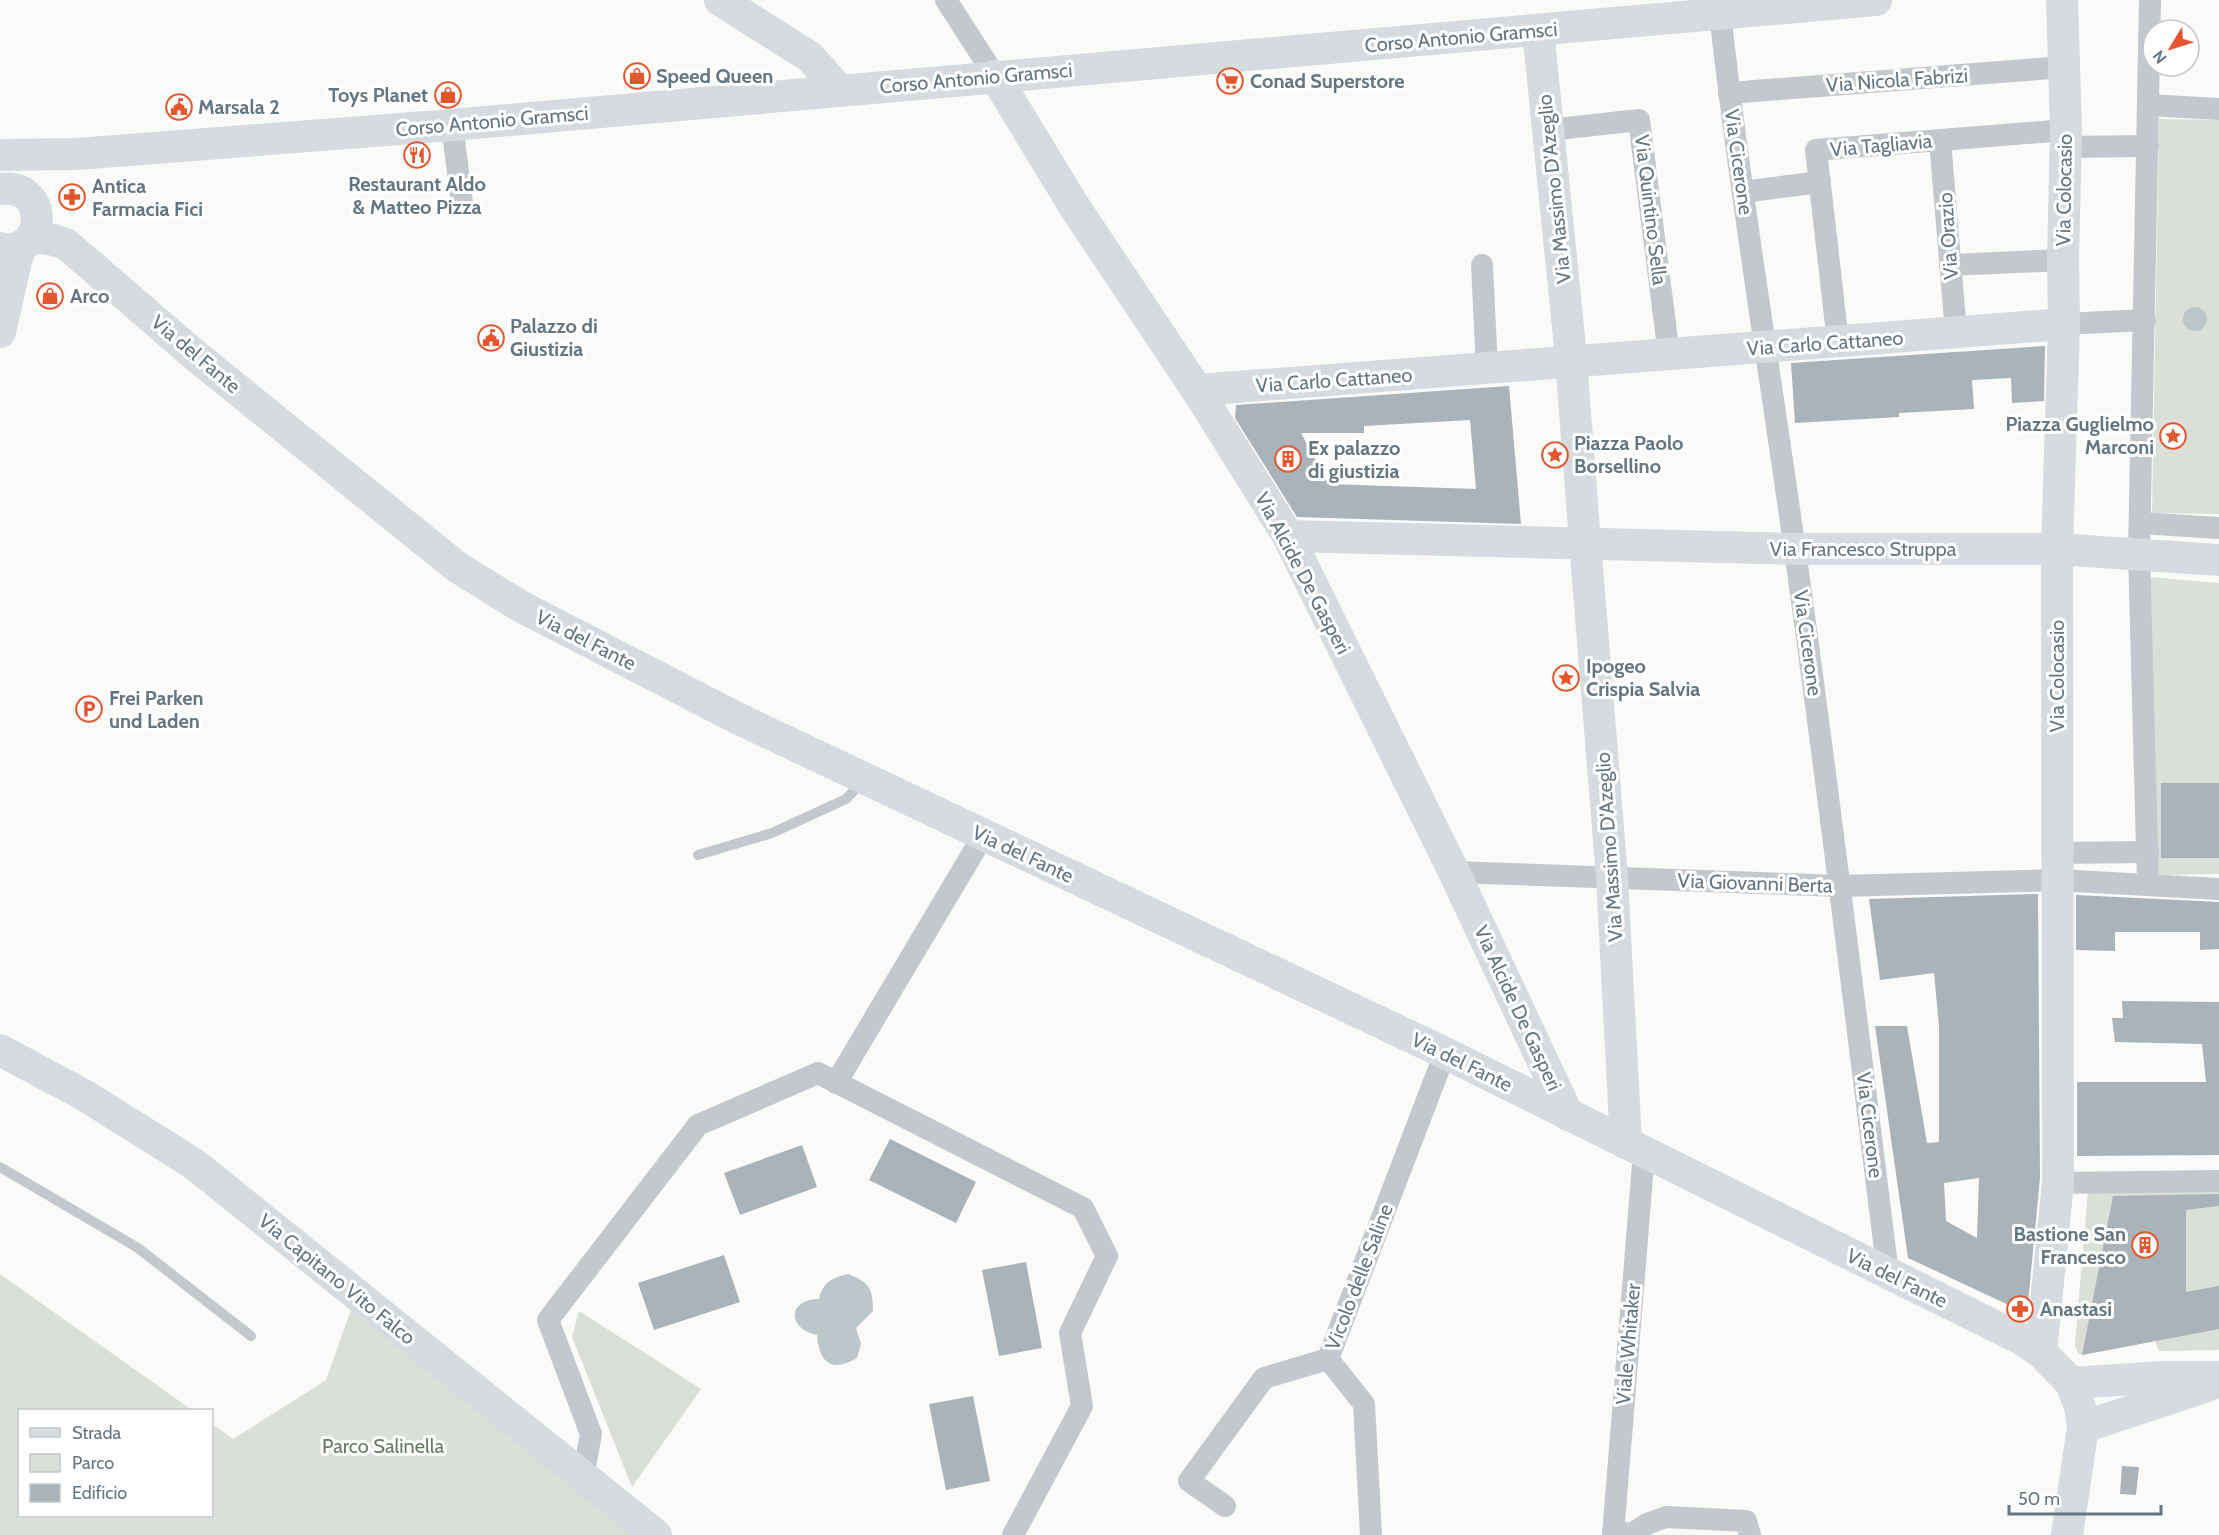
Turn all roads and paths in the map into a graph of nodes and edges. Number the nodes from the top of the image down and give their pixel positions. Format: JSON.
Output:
{"nodes":[{"id":1,"x":720,"y":0,"type":"edge"},
{"id":2,"x":946,"y":0,"type":"edge"},
{"id":3,"x":1875,"y":0,"type":"edge"},
{"id":4,"x":2062,"y":0,"type":"edge"},
{"id":5,"x":2150,"y":0,"type":"edge"},
{"id":6,"x":1714,"y":9,"type":"edge"},
{"id":7,"x":1538,"y":30,"type":"junction"},
{"id":8,"x":2065,"y":67,"type":"junction"},
{"id":9,"x":995,"y":76,"type":"junction"},
{"id":10,"x":840,"y":91,"type":"junction"},
{"id":11,"x":1729,"y":93,"type":"junction"},
{"id":12,"x":2148,"y":105,"type":"junction"},
{"id":13,"x":2219,"y":109,"type":"edge"},
{"id":14,"x":452,"y":125,"type":"junction"},
{"id":15,"x":1549,"y":130,"type":"junction"},
{"id":16,"x":2066,"y":139,"type":"junction"},
{"id":17,"x":1940,"y":140,"type":"junction"},
{"id":18,"x":2141,"y":146,"type":"junction"},
{"id":19,"x":77,"y":154,"type":"junction"},
{"id":20,"x":10,"y":180,"type":"edge"},
{"id":21,"x":1820,"y":182,"type":"junction"},
{"id":22,"x":1743,"y":192,"type":"junction"},
{"id":23,"x":462,"y":203,"type":"dead end"},
{"id":24,"x":13,"y":248,"type":"edge"},
{"id":25,"x":2062,"y":260,"type":"junction"},
{"id":26,"x":1482,"y":265,"type":"dead end"},
{"id":27,"x":1950,"y":265,"type":"junction"},
{"id":28,"x":3,"y":316,"type":"edge"},
{"id":29,"x":2145,"y":320,"type":"junction"},
{"id":30,"x":2064,"y":324,"type":"junction"},
{"id":31,"x":1956,"y":333,"type":"junction"},
{"id":32,"x":1838,"y":342,"type":"junction"},
{"id":33,"x":1764,"y":347,"type":"junction"},
{"id":34,"x":1669,"y":355,"type":"junction"},
{"id":35,"x":1575,"y":356,"type":"junction"},
{"id":36,"x":1497,"y":367,"type":"junction"},
{"id":37,"x":1197,"y":390,"type":"junction"},
{"id":38,"x":2140,"y":523,"type":"junction"},
{"id":39,"x":2219,"y":528,"type":"edge"},
{"id":40,"x":1288,"y":536,"type":"junction"},
{"id":41,"x":1592,"y":546,"type":"junction"},
{"id":42,"x":1795,"y":549,"type":"junction"},
{"id":43,"x":2057,"y":549,"type":"junction"},
{"id":44,"x":2131,"y":553,"type":"junction"},
{"id":45,"x":2219,"y":560,"type":"edge"},
{"id":46,"x":864,"y":780,"type":"junction"},
{"id":47,"x":983,"y":836,"type":"junction"},
{"id":48,"x":2148,"y":852,"type":"junction"},
{"id":49,"x":698,"y":855,"type":"dead end"},
{"id":50,"x":2057,"y":866,"type":"junction"},
{"id":51,"x":1454,"y":872,"type":"junction"},
{"id":52,"x":1612,"y":878,"type":"junction"},
{"id":53,"x":2148,"y":885,"type":"junction"},
{"id":54,"x":1840,"y":886,"type":"junction"},
{"id":55,"x":2219,"y":889,"type":"edge"},
{"id":56,"x":0,"y":1050,"type":"edge"},
{"id":57,"x":1445,"y":1053,"type":"junction"},
{"id":58,"x":836,"y":1083,"type":"junction"},
{"id":59,"x":1568,"y":1114,"type":"junction"},
{"id":60,"x":1635,"y":1148,"type":"junction"},
{"id":61,"x":0,"y":1167,"type":"edge"},
{"id":62,"x":2219,"y":1181,"type":"edge"},
{"id":63,"x":2058,"y":1183,"type":"junction"},
{"id":64,"x":1888,"y":1274,"type":"junction"},
{"id":65,"x":251,"y":1336,"type":"dead end"},
{"id":66,"x":2042,"y":1352,"type":"junction"},
{"id":67,"x":1328,"y":1359,"type":"junction"},
{"id":68,"x":2219,"y":1377,"type":"edge"},
{"id":69,"x":2219,"y":1382,"type":"edge"},
{"id":70,"x":2071,"y":1383,"type":"junction"},
{"id":71,"x":2083,"y":1427,"type":"junction"},
{"id":72,"x":583,"y":1477,"type":"junction"},
{"id":73,"x":1224,"y":1506,"type":"dead end"},
{"id":74,"x":1613,"y":1534,"type":"edge"},
{"id":75,"x":656,"y":1535,"type":"edge"},
{"id":76,"x":1013,"y":1535,"type":"edge"},
{"id":77,"x":1371,"y":1535,"type":"edge"},
{"id":78,"x":1750,"y":1535,"type":"edge"},
{"id":79,"x":2067,"y":1535,"type":"edge"}],
"edges":[{"from":1,"to":10,"type":"street"},
{"from":2,"to":9,"type":"street","name":"Via Alcide De Gasperi"},
{"from":3,"to":6,"type":"street","name":"Corso Antonio Gramsci"},
{"from":4,"to":8,"type":"street","name":"Via Colocasio"},
{"from":5,"to":12,"type":"street"},
{"from":6,"to":7,"type":"street","name":"Corso Antonio Gramsci"},
{"from":6,"to":11,"type":"street","name":"Via Cicerone"},
{"from":7,"to":9,"type":"street","name":"Corso Antonio Gramsci"},
{"from":7,"to":15,"type":"street","name":"Via Massimo D'Azeglio"},
{"from":8,"to":11,"type":"street","name":"Via Nicola Fabrizi"},
{"from":8,"to":16,"type":"street","name":"Via Colocasio"},
{"from":9,"to":10,"type":"street","name":"Corso Antonio Gramsci"},
{"from":9,"to":37,"type":"street","name":"Via Alcide De Gasperi"},
{"from":10,"to":14,"type":"street","name":"Corso Antonio Gramsci"},
{"from":11,"to":22,"type":"street","name":"Via Cicerone"},
{"from":12,"to":13,"type":"street"},
{"from":12,"to":18,"type":"street"},
{"from":14,"to":19,"type":"street","name":"Corso Antonio Gramsci"},
{"from":14,"to":23,"type":"street"},
{"from":15,"to":34,"type":"street","name":"Via Quintino Sella"},
{"from":15,"to":35,"type":"street","name":"Via Massimo D'Azeglio"},
{"from":16,"to":17,"type":"street","name":"Via Tagliavia"},
{"from":16,"to":18,"type":"street","name":"Via Tagliavia"},
{"from":16,"to":25,"type":"street","name":"Via Colocasio"},
{"from":17,"to":21,"type":"street","name":"Via Tagliavia"},
{"from":17,"to":27,"type":"street","name":"Via Orazio"},
{"from":18,"to":29,"type":"street"},
{"from":19,"to":20,"type":"street","name":"Corso Antonio Gramsci"},
{"from":19,"to":20,"type":"street","name":"Corso Antonio Gramsci"},
{"from":20,"to":24,"type":"street"},
{"from":21,"to":22,"type":"street"},
{"from":21,"to":32,"type":"street","name":"Via Tagliavia"},
{"from":22,"to":33,"type":"street","name":"Via Cicerone"},
{"from":24,"to":28,"type":"street"},
{"from":24,"to":46,"type":"street","name":"Via del Fante"},
{"from":25,"to":27,"type":"street"},
{"from":25,"to":30,"type":"street","name":"Via Colocasio"},
{"from":26,"to":36,"type":"street"},
{"from":27,"to":31,"type":"street","name":"Via Orazio"},
{"from":29,"to":30,"type":"street"},
{"from":29,"to":38,"type":"street"},
{"from":30,"to":31,"type":"street","name":"Via Carlo Cattaneo"},
{"from":30,"to":43,"type":"street","name":"Via Colocasio"},
{"from":31,"to":32,"type":"street","name":"Via Carlo Cattaneo"},
{"from":32,"to":33,"type":"street","name":"Via Carlo Cattaneo"},
{"from":33,"to":34,"type":"street","name":"Via Carlo Cattaneo"},
{"from":33,"to":42,"type":"street","name":"Via Cicerone"},
{"from":34,"to":35,"type":"street","name":"Via Carlo Cattaneo"},
{"from":35,"to":36,"type":"street","name":"Via Carlo Cattaneo"},
{"from":35,"to":41,"type":"street","name":"Via Massimo D'Azeglio"},
{"from":36,"to":37,"type":"street","name":"Via Carlo Cattaneo"},
{"from":37,"to":40,"type":"street","name":"Via Alcide De Gasperi"},
{"from":38,"to":39,"type":"street"},
{"from":38,"to":44,"type":"street"},
{"from":40,"to":41,"type":"street","name":"Via Francesco Struppa"},
{"from":40,"to":51,"type":"street","name":"Via Alcide De Gasperi"},
{"from":41,"to":42,"type":"street","name":"Via Francesco Struppa"},
{"from":41,"to":52,"type":"street","name":"Via Massimo D'Azeglio"},
{"from":42,"to":43,"type":"street","name":"Via Francesco Struppa"},
{"from":42,"to":54,"type":"street","name":"Via Cicerone"},
{"from":43,"to":44,"type":"street","name":"Via Francesco Struppa"},
{"from":43,"to":50,"type":"street","name":"Via Colocasio"},
{"from":44,"to":45,"type":"street","name":"Via Francesco Struppa"},
{"from":44,"to":48,"type":"street"},
{"from":46,"to":47,"type":"street","name":"Via del Fante"},
{"from":46,"to":49,"type":"lane"},
{"from":47,"to":57,"type":"street","name":"Via del Fante"},
{"from":47,"to":58,"type":"street"},
{"from":48,"to":50,"type":"street"},
{"from":48,"to":53,"type":"street"},
{"from":50,"to":53,"type":"street"},
{"from":50,"to":54,"type":"street","name":"Via Giovanni Berta"},
{"from":50,"to":63,"type":"street","name":"Via Colocasio"},
{"from":51,"to":52,"type":"street","name":"Via Giovanni Berta"},
{"from":51,"to":59,"type":"street","name":"Via Alcide De Gasperi"},
{"from":52,"to":54,"type":"street","name":"Via Giovanni Berta"},
{"from":52,"to":60,"type":"street","name":"Via Massimo D'Azeglio"},
{"from":53,"to":55,"type":"street"},
{"from":54,"to":64,"type":"street","name":"Via Cicerone"},
{"from":56,"to":72,"type":"street","name":"Via Capitano Vito Falco"},
{"from":57,"to":59,"type":"street","name":"Via del Fante"},
{"from":57,"to":67,"type":"street","name":"Vicolo delle Saline"},
{"from":58,"to":72,"type":"street"},
{"from":58,"to":76,"type":"street"},
{"from":59,"to":60,"type":"street","name":"Via del Fante"},
{"from":60,"to":64,"type":"street","name":"Via del Fante"},
{"from":60,"to":74,"type":"street","name":"Viale Whitaker"},
{"from":61,"to":65,"type":"lane"},
{"from":62,"to":63,"type":"street"},
{"from":63,"to":66,"type":"street","name":"Via Colocasio"},
{"from":64,"to":66,"type":"street","name":"Via del Fante"},
{"from":66,"to":70,"type":"street","name":"Via del Fante"},
{"from":67,"to":73,"type":"street"},
{"from":67,"to":77,"type":"street","name":"Vicolo delle Saline"},
{"from":68,"to":70,"type":"street"},
{"from":69,"to":71,"type":"street"},
{"from":70,"to":71,"type":"street"},
{"from":71,"to":79,"type":"street"},
{"from":72,"to":75,"type":"street","name":"Via Capitano Vito Falco"},
{"from":74,"to":78,"type":"street"}]}
